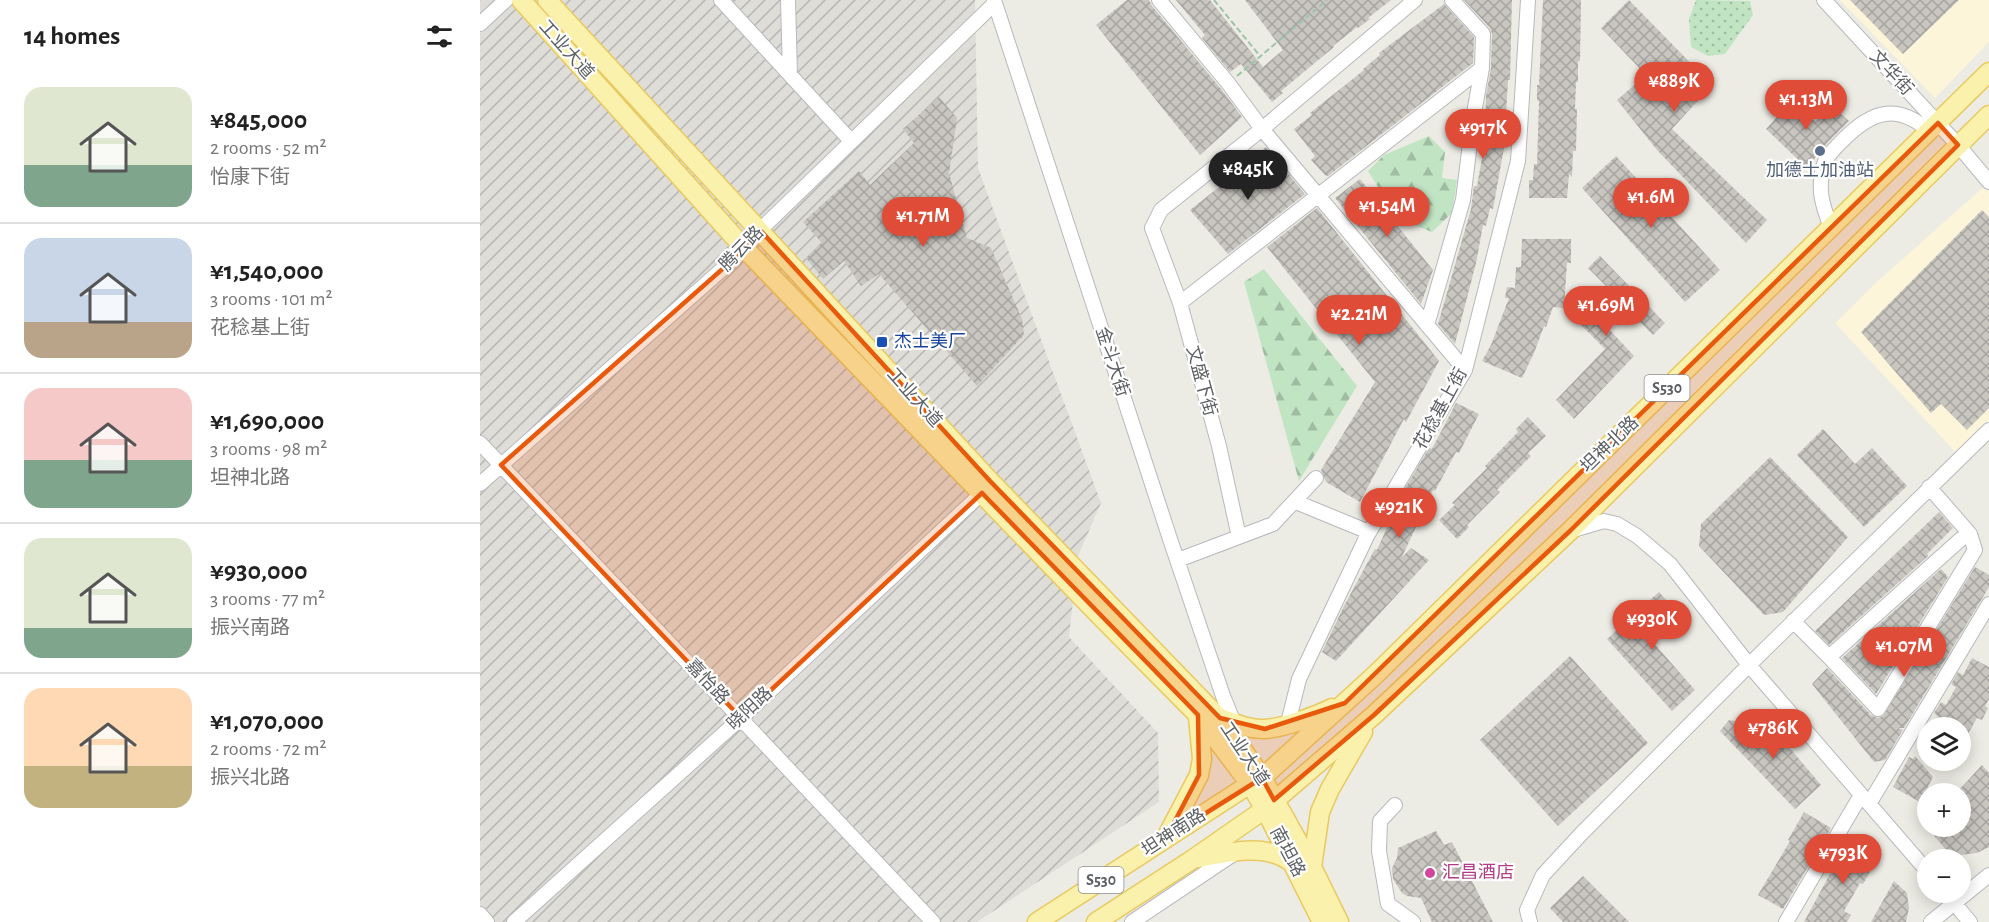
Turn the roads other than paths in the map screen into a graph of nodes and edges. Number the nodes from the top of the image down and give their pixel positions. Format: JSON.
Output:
{"nodes":[{"id":1,"x":506,"y":0,"type":"edge"},
{"id":2,"x":521,"y":0,"type":"edge"},
{"id":3,"x":546,"y":0,"type":"edge"},
{"id":4,"x":721,"y":0,"type":"edge"},
{"id":5,"x":788,"y":0,"type":"edge"},
{"id":6,"x":1159,"y":0,"type":"edge"},
{"id":7,"x":1415,"y":0,"type":"edge"},
{"id":8,"x":1452,"y":0,"type":"edge"},
{"id":9,"x":1528,"y":0,"type":"edge"},
{"id":10,"x":1824,"y":0,"type":"edge"},
{"id":11,"x":994,"y":2,"type":"edge"},
{"id":12,"x":480,"y":24,"type":"edge"},
{"id":13,"x":1482,"y":68,"type":"junction"},
{"id":14,"x":1989,"y":72,"type":"edge"},
{"id":15,"x":790,"y":75,"type":"junction"},
{"id":16,"x":1989,"y":115,"type":"edge"},
{"id":17,"x":1933,"y":127,"type":"junction"},
{"id":18,"x":1262,"y":129,"type":"junction"},
{"id":19,"x":851,"y":141,"type":"junction"},
{"id":20,"x":1958,"y":145,"type":"junction"},
{"id":21,"x":1989,"y":182,"type":"edge"},
{"id":22,"x":1318,"y":195,"type":"junction"},
{"id":23,"x":1831,"y":227,"type":"junction"},
{"id":24,"x":760,"y":230,"type":"junction"},
{"id":25,"x":746,"y":249,"type":"junction"},
{"id":26,"x":1180,"y":303,"type":"junction"},
{"id":27,"x":1427,"y":324,"type":"junction"},
{"id":28,"x":1465,"y":370,"type":"junction"},
{"id":29,"x":1989,"y":430,"type":"edge"},
{"id":30,"x":480,"y":443,"type":"edge"},
{"id":31,"x":501,"y":465,"type":"junction"},
{"id":32,"x":1316,"y":478,"type":"dead end"},
{"id":33,"x":480,"y":484,"type":"edge"},
{"id":34,"x":1929,"y":487,"type":"junction"},
{"id":35,"x":982,"y":493,"type":"junction"},
{"id":36,"x":1296,"y":502,"type":"junction"},
{"id":37,"x":1571,"y":530,"type":"junction"},
{"id":38,"x":1369,"y":532,"type":"junction"},
{"id":39,"x":1970,"y":534,"type":"junction"},
{"id":40,"x":1239,"y":537,"type":"junction"},
{"id":41,"x":1178,"y":560,"type":"junction"},
{"id":42,"x":1989,"y":604,"type":"edge"},
{"id":43,"x":1793,"y":621,"type":"junction"},
{"id":44,"x":1829,"y":657,"type":"junction"},
{"id":45,"x":1749,"y":665,"type":"junction"},
{"id":46,"x":1345,"y":703,"type":"junction"},
{"id":47,"x":1198,"y":715,"type":"junction"},
{"id":48,"x":1374,"y":715,"type":"junction"},
{"id":49,"x":741,"y":718,"type":"junction"},
{"id":50,"x":1227,"y":720,"type":"junction"},
{"id":51,"x":1288,"y":723,"type":"junction"},
{"id":52,"x":1256,"y":781,"type":"junction"},
{"id":53,"x":1865,"y":800,"type":"junction"},
{"id":54,"x":1270,"y":804,"type":"junction"},
{"id":55,"x":1395,"y":805,"type":"dead end"},
{"id":56,"x":1166,"y":838,"type":"junction"},
{"id":57,"x":1236,"y":852,"type":"junction"},
{"id":58,"x":1193,"y":859,"type":"junction"},
{"id":59,"x":1917,"y":859,"type":"edge"},
{"id":60,"x":1303,"y":866,"type":"junction"},
{"id":61,"x":1989,"y":875,"type":"edge"},
{"id":62,"x":1971,"y":886,"type":"edge"},
{"id":63,"x":1946,"y":903,"type":"edge"},
{"id":64,"x":1954,"y":903,"type":"edge"},
{"id":65,"x":480,"y":914,"type":"edge"},
{"id":66,"x":487,"y":922,"type":"edge"},
{"id":67,"x":514,"y":922,"type":"edge"},
{"id":68,"x":933,"y":922,"type":"edge"},
{"id":69,"x":1037,"y":922,"type":"edge"},
{"id":70,"x":1096,"y":922,"type":"edge"},
{"id":71,"x":1132,"y":922,"type":"edge"},
{"id":72,"x":1322,"y":922,"type":"edge"},
{"id":73,"x":1339,"y":922,"type":"edge"},
{"id":74,"x":1413,"y":922,"type":"edge"},
{"id":75,"x":1530,"y":922,"type":"edge"},
{"id":76,"x":1786,"y":922,"type":"edge"},
{"id":77,"x":1931,"y":922,"type":"edge"},
{"id":78,"x":1970,"y":922,"type":"edge"}],
"edges":[{"from":1,"to":12,"type":"street"},
{"from":2,"to":25,"type":"main road","name":"工业大道"},
{"from":3,"to":24,"type":"main road","name":"工业大道"},
{"from":4,"to":15,"type":"street"},
{"from":5,"to":15,"type":"street"},
{"from":6,"to":18,"type":"street"},
{"from":7,"to":18,"type":"street"},
{"from":8,"to":13,"type":"street"},
{"from":9,"to":28,"type":"street","name":"花稔基上街"},
{"from":10,"to":17,"type":"street","name":"文华街"},
{"from":11,"to":19,"type":"street","name":"腾云路"},
{"from":11,"to":41,"type":"street","name":"金斗大街"},
{"from":13,"to":22,"type":"street"},
{"from":13,"to":27,"type":"street"},
{"from":14,"to":17,"type":"main road","name":"坦神北路","number":"S530"},
{"from":15,"to":19,"type":"street"},
{"from":16,"to":20,"type":"main road","name":"坦神北路","number":"S530"},
{"from":17,"to":20,"type":"street","name":"文华街"},
{"from":17,"to":23,"type":"main road","name":"坦神北路","number":"S530"},
{"from":17,"to":23,"type":"street"},
{"from":18,"to":22,"type":"street"},
{"from":18,"to":26,"type":"street","name":"文盛下街"},
{"from":19,"to":24,"type":"street","name":"腾云路"},
{"from":20,"to":21,"type":"street","name":"文华街"},
{"from":20,"to":37,"type":"main road","name":"坦神北路","number":"S530"},
{"from":22,"to":26,"type":"street"},
{"from":22,"to":27,"type":"street"},
{"from":23,"to":46,"type":"main road","name":"坦神北路","number":"S530"},
{"from":24,"to":25,"type":"street","name":"腾云路"},
{"from":24,"to":50,"type":"main road","name":"工业大道"},
{"from":25,"to":31,"type":"street","name":"腾云路"},
{"from":25,"to":35,"type":"main road","name":"工业大道"},
{"from":26,"to":40,"type":"street","name":"文盛下街"},
{"from":27,"to":28,"type":"street"},
{"from":28,"to":38,"type":"street","name":"花稔基上街"},
{"from":29,"to":34,"type":"street"},
{"from":30,"to":31,"type":"street","name":"嘉怡路"},
{"from":31,"to":33,"type":"street","name":"腾云路"},
{"from":31,"to":49,"type":"street","name":"嘉怡路"},
{"from":32,"to":36,"type":"street"},
{"from":34,"to":39,"type":"street"},
{"from":34,"to":43,"type":"street"},
{"from":35,"to":47,"type":"main road","name":"工业大道"},
{"from":35,"to":49,"type":"street","name":"晓阳路"},
{"from":36,"to":38,"type":"street"},
{"from":36,"to":40,"type":"street"},
{"from":37,"to":45,"type":"street"},
{"from":37,"to":48,"type":"main road","name":"坦神北路","number":"S530"},
{"from":38,"to":51,"type":"street","name":"花稔基上街"},
{"from":39,"to":44,"type":"street"},
{"from":39,"to":44,"type":"street"},
{"from":40,"to":41,"type":"street"},
{"from":41,"to":50,"type":"street","name":"金斗大街"},
{"from":42,"to":53,"type":"street"},
{"from":43,"to":44,"type":"street"},
{"from":43,"to":45,"type":"street"},
{"from":45,"to":53,"type":"street"},
{"from":45,"to":75,"type":"street"},
{"from":46,"to":51,"type":"main road"},
{"from":46,"to":52,"type":"main road","name":"坦神北路","number":"S530"},
{"from":47,"to":52,"type":"main road","name":"工业大道"},
{"from":47,"to":56,"type":"main road"},
{"from":48,"to":54,"type":"main road","name":"坦神北路","number":"S530"},
{"from":48,"to":60,"type":"main road"},
{"from":49,"to":67,"type":"street","name":"晓阳路"},
{"from":49,"to":68,"type":"street","name":"嘉怡路"},
{"from":50,"to":51,"type":"main road"},
{"from":50,"to":52,"type":"main road","name":"工业大道"},
{"from":52,"to":54,"type":"main road","name":"南坦路"},
{"from":52,"to":56,"type":"main road","name":"坦神南路","number":"S530"},
{"from":53,"to":59,"type":"street"},
{"from":53,"to":76,"type":"street"},
{"from":54,"to":58,"type":"main road","name":"坦神南路","number":"S530"},
{"from":54,"to":60,"type":"main road","name":"南坦路"},
{"from":55,"to":74,"type":"street"},
{"from":56,"to":69,"type":"main road","name":"坦神南路","number":"S530"},
{"from":57,"to":58,"type":"main road"},
{"from":57,"to":60,"type":"main road"},
{"from":57,"to":71,"type":"street"},
{"from":58,"to":70,"type":"main road","name":"坦神南路","number":"S530"},
{"from":60,"to":72,"type":"main road","name":"南坦路"},
{"from":60,"to":73,"type":"main road","name":"南坦路"},
{"from":61,"to":62,"type":"street"},
{"from":63,"to":77,"type":"street"},
{"from":64,"to":78,"type":"street"},
{"from":65,"to":66,"type":"street"}]}
